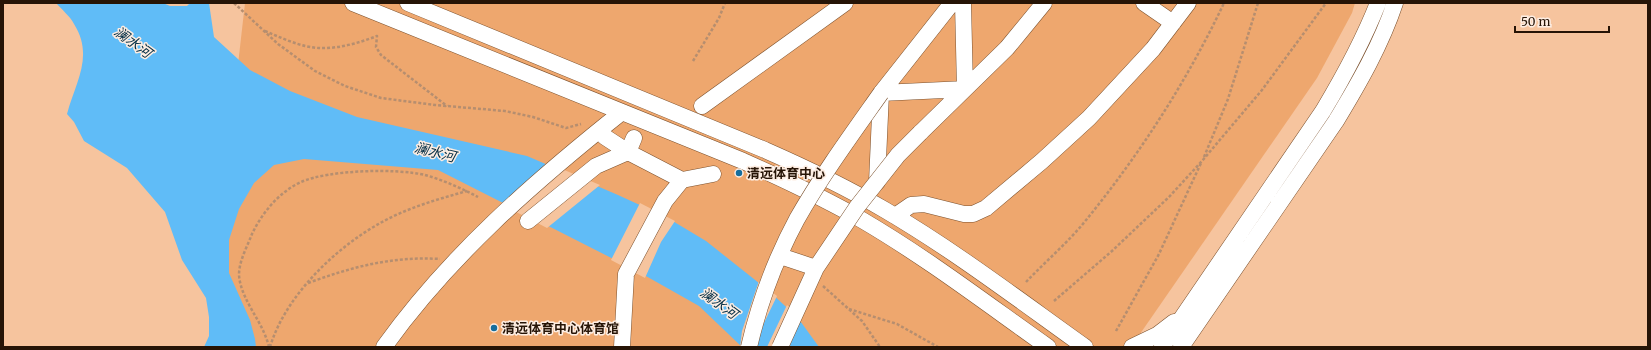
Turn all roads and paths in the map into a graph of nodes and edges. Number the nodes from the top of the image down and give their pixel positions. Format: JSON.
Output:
{"nodes":[{"id":1,"x":234,"y":3,"type":"edge"},
{"id":2,"x":353,"y":3,"type":"edge"},
{"id":3,"x":408,"y":3,"type":"edge"},
{"id":4,"x":725,"y":3,"type":"edge"},
{"id":5,"x":845,"y":3,"type":"edge"},
{"id":6,"x":952,"y":3,"type":"edge"},
{"id":7,"x":963,"y":3,"type":"edge"},
{"id":8,"x":1044,"y":3,"type":"edge"},
{"id":9,"x":1144,"y":3,"type":"edge"},
{"id":10,"x":1188,"y":3,"type":"edge"},
{"id":11,"x":1224,"y":3,"type":"edge"},
{"id":12,"x":1258,"y":3,"type":"edge"},
{"id":13,"x":1326,"y":3,"type":"edge"},
{"id":14,"x":1378,"y":3,"type":"edge"},
{"id":15,"x":1395,"y":3,"type":"edge"},
{"id":16,"x":1173,"y":23,"type":"junction"},
{"id":17,"x":263,"y":30,"type":"junction"},
{"id":18,"x":693,"y":61,"type":"dead end"},
{"id":19,"x":965,"y":89,"type":"junction"},
{"id":20,"x":881,"y":93,"type":"junction"},
{"id":21,"x":447,"y":106,"type":"junction"},
{"id":22,"x":702,"y":106,"type":"dead end"},
{"id":23,"x":622,"y":112,"type":"junction"},
{"id":24,"x":582,"y":124,"type":"dead end"},
{"id":25,"x":605,"y":136,"type":"dead end"},
{"id":26,"x":631,"y":145,"type":"junction"},
{"id":27,"x":1202,"y":161,"type":"junction"},
{"id":28,"x":713,"y":174,"type":"dead end"},
{"id":29,"x":682,"y":180,"type":"junction"},
{"id":30,"x":877,"y":182,"type":"junction"},
{"id":31,"x":467,"y":191,"type":"junction"},
{"id":32,"x":478,"y":197,"type":"dead end"},
{"id":33,"x":895,"y":216,"type":"junction"},
{"id":34,"x":528,"y":221,"type":"dead end"},
{"id":35,"x":780,"y":256,"type":"junction"},
{"id":36,"x":446,"y":260,"type":"dead end"},
{"id":37,"x":819,"y":275,"type":"junction"},
{"id":38,"x":1026,"y":282,"type":"dead end"},
{"id":39,"x":308,"y":283,"type":"junction"},
{"id":40,"x":1054,"y":301,"type":"dead end"},
{"id":41,"x":848,"y":308,"type":"junction"},
{"id":42,"x":1185,"y":313,"type":"junction"},
{"id":43,"x":1197,"y":324,"type":"junction"},
{"id":44,"x":1116,"y":331,"type":"dead end"},
{"id":45,"x":1082,"y":345,"type":"edge"},
{"id":46,"x":269,"y":347,"type":"edge"},
{"id":47,"x":384,"y":347,"type":"edge"},
{"id":48,"x":622,"y":347,"type":"edge"},
{"id":49,"x":749,"y":347,"type":"edge"},
{"id":50,"x":780,"y":347,"type":"edge"},
{"id":51,"x":880,"y":347,"type":"edge"},
{"id":52,"x":938,"y":347,"type":"edge"},
{"id":53,"x":1048,"y":347,"type":"edge"},
{"id":54,"x":1096,"y":347,"type":"edge"},
{"id":55,"x":1132,"y":347,"type":"edge"},
{"id":56,"x":1162,"y":347,"type":"edge"},
{"id":57,"x":1181,"y":347,"type":"edge"},
{"id":58,"x":1190,"y":347,"type":"edge"}],
"edges":[{"from":1,"to":17,"type":"path"},
{"from":2,"to":23,"type":"street"},
{"from":3,"to":33,"type":"street"},
{"from":4,"to":18,"type":"path"},
{"from":5,"to":22,"type":"street"},
{"from":6,"to":20,"type":"street"},
{"from":7,"to":19,"type":"street"},
{"from":8,"to":19,"type":"street"},
{"from":9,"to":16,"type":"street"},
{"from":10,"to":16,"type":"street"},
{"from":11,"to":38,"type":"path"},
{"from":12,"to":27,"type":"path"},
{"from":13,"to":27,"type":"path"},
{"from":14,"to":42,"type":"street"},
{"from":15,"to":43,"type":"street"},
{"from":16,"to":33,"type":"street"},
{"from":17,"to":21,"type":"path"},
{"from":17,"to":21,"type":"path"},
{"from":19,"to":20,"type":"street"},
{"from":19,"to":30,"type":"street","bridge":true},
{"from":20,"to":30,"type":"street","bridge":true},
{"from":20,"to":35,"type":"street","bridge":true},
{"from":21,"to":24,"type":"path"},
{"from":23,"to":47,"type":"street"},
{"from":23,"to":53,"type":"street"},
{"from":25,"to":26,"type":"street"},
{"from":26,"to":29,"type":"street"},
{"from":26,"to":34,"type":"street"},
{"from":27,"to":40,"type":"path"},
{"from":27,"to":44,"type":"path"},
{"from":28,"to":29,"type":"street"},
{"from":29,"to":48,"type":"street"},
{"from":30,"to":37,"type":"street","bridge":true},
{"from":31,"to":32,"type":"path"},
{"from":31,"to":39,"type":"path"},
{"from":31,"to":46,"type":"path"},
{"from":33,"to":45,"type":"street"},
{"from":35,"to":37,"type":"street","bridge":true},
{"from":35,"to":49,"type":"street","bridge":true},
{"from":36,"to":39,"type":"path"},
{"from":37,"to":41,"type":"path"},
{"from":37,"to":50,"type":"street","bridge":true},
{"from":39,"to":46,"type":"path"},
{"from":41,"to":51,"type":"path"},
{"from":41,"to":52,"type":"path"},
{"from":42,"to":55,"type":"street"},
{"from":42,"to":56,"type":"street"},
{"from":43,"to":57,"type":"street"},
{"from":43,"to":58,"type":"street"},
{"from":45,"to":54,"type":"street"}]}
